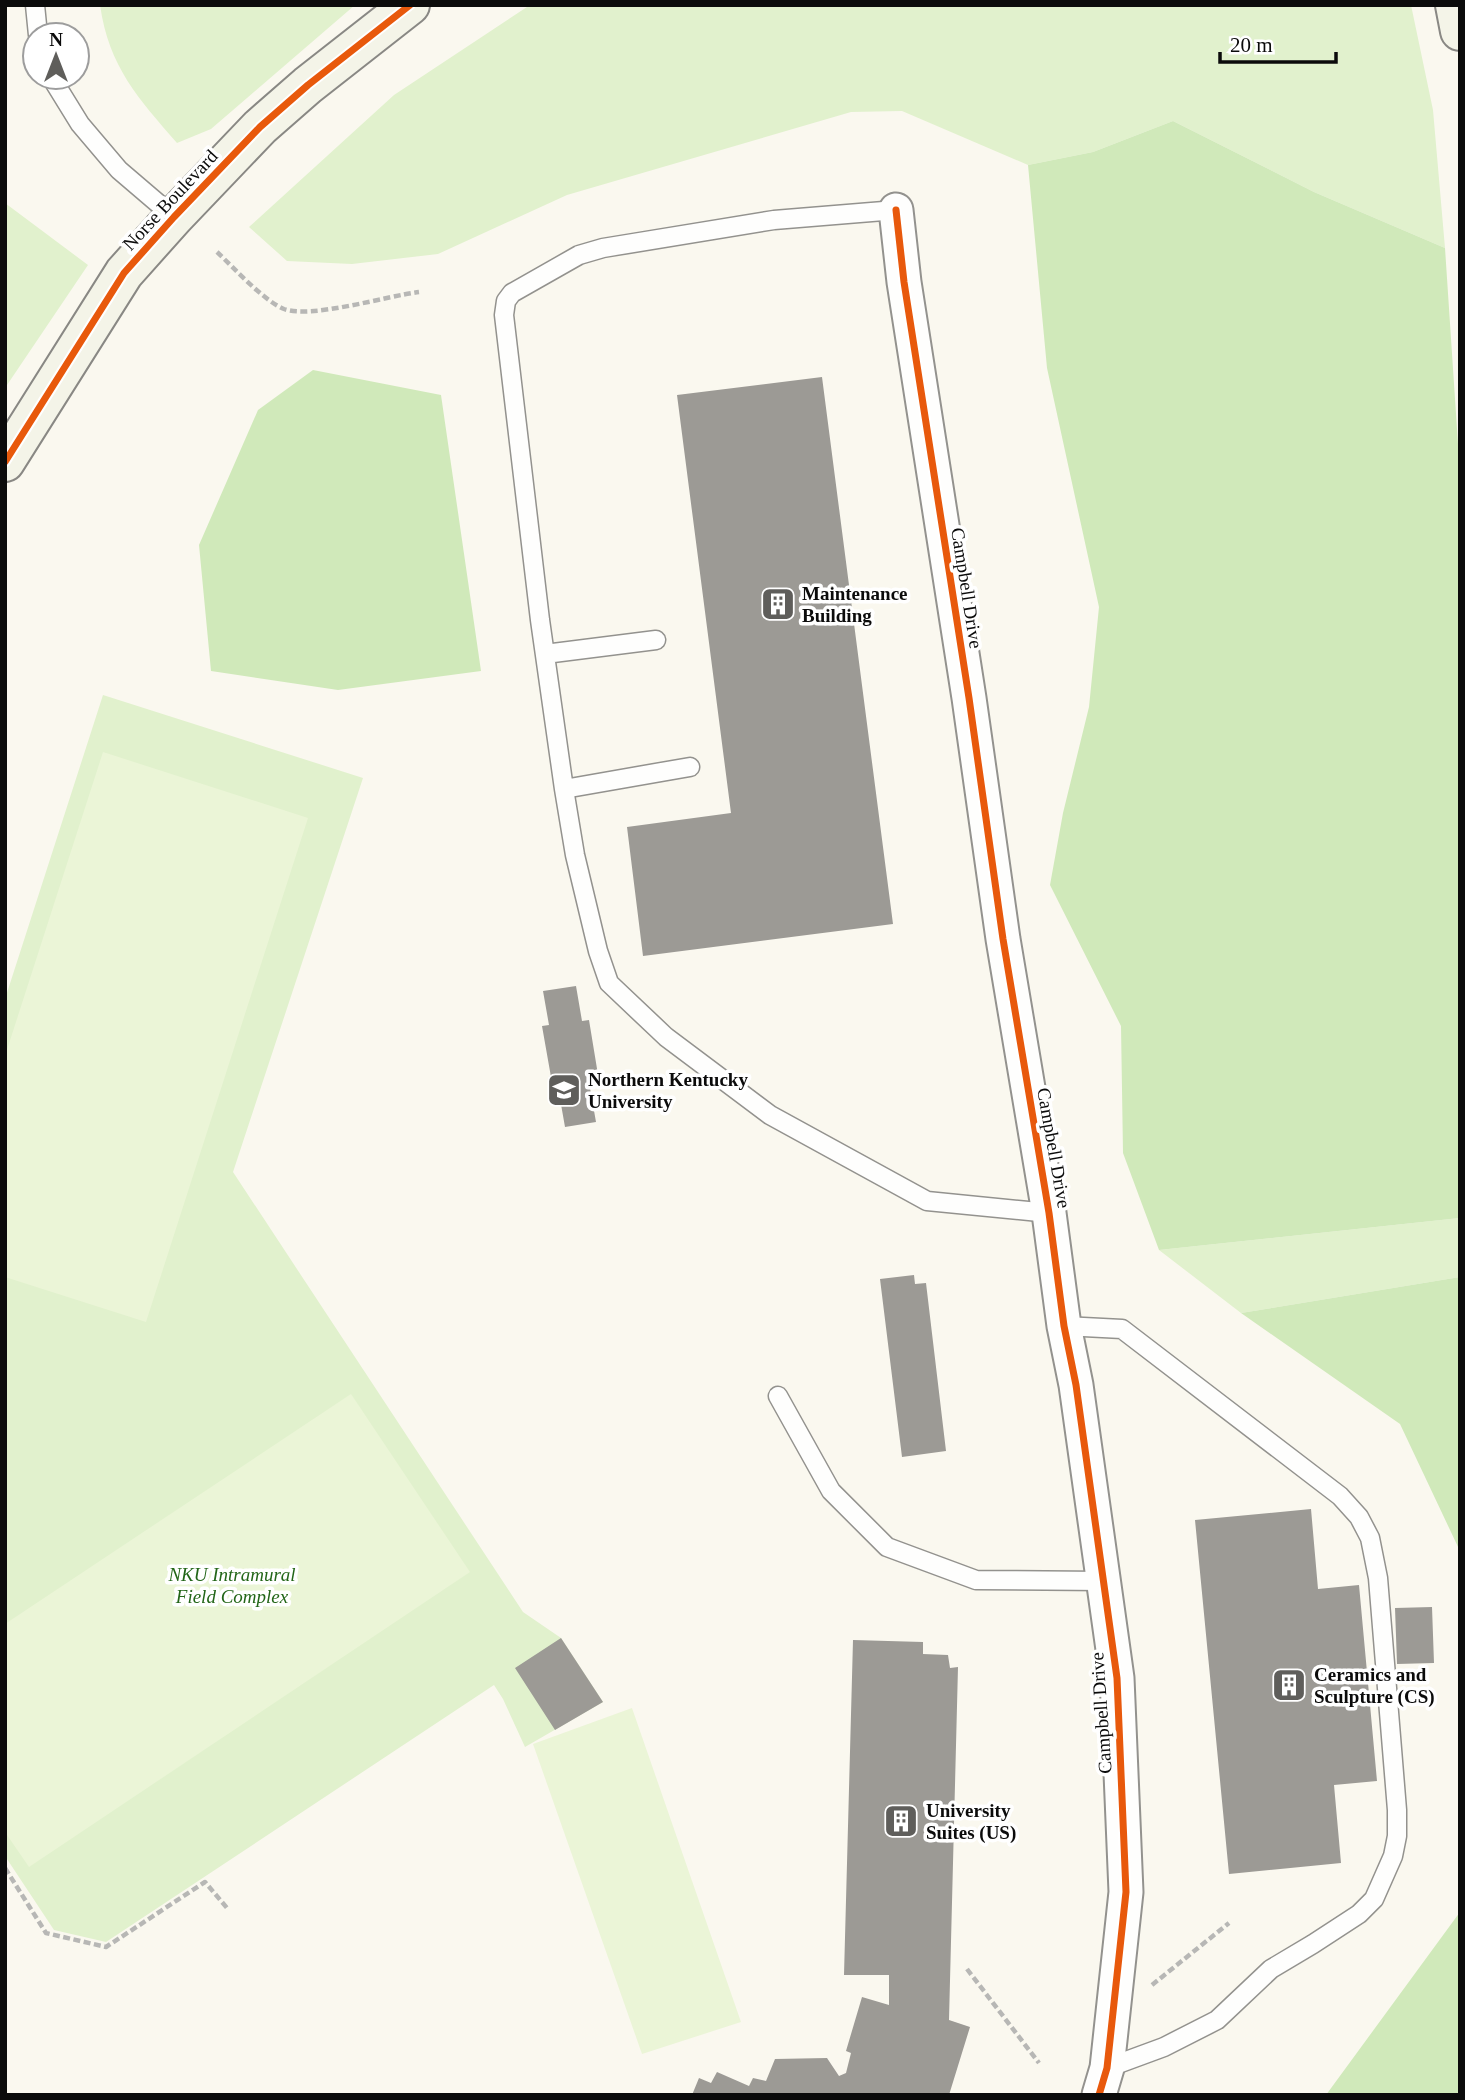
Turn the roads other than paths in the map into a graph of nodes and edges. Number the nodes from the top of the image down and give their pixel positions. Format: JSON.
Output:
{"nodes":[{"id":1,"x":410,"y":5,"type":"edge"},
{"id":2,"x":1455,"y":5,"type":"edge"},
{"id":3,"x":1460,"y":31,"type":"edge"},
{"id":4,"x":60,"y":91,"type":"edge"},
{"id":5,"x":896,"y":209,"type":"joint"},
{"id":6,"x":174,"y":217,"type":"junction"},
{"id":7,"x":5,"y":462,"type":"edge"},
{"id":8,"x":656,"y":640,"type":"dead end"},
{"id":9,"x":545,"y":654,"type":"junction"},
{"id":10,"x":690,"y":767,"type":"dead end"},
{"id":11,"x":564,"y":789,"type":"junction"},
{"id":12,"x":1049,"y":1213,"type":"junction"},
{"id":13,"x":1064,"y":1326,"type":"junction"},
{"id":14,"x":778,"y":1396,"type":"dead end"},
{"id":15,"x":1103,"y":1581,"type":"junction"},
{"id":16,"x":1103,"y":2082,"type":"edge"}],
"edges":[{"from":1,"to":6,"type":"street","name":"Norse Boulevard"},
{"from":2,"to":3,"type":"street"},
{"from":4,"to":6,"type":"lane"},
{"from":5,"to":9,"type":"lane"},
{"from":5,"to":12,"type":"street","name":"Campbell Drive"},
{"from":6,"to":7,"type":"street","name":"Norse Boulevard"},
{"from":8,"to":9,"type":"lane"},
{"from":9,"to":11,"type":"lane"},
{"from":10,"to":11,"type":"lane"},
{"from":11,"to":12,"type":"lane"},
{"from":12,"to":13,"type":"street","name":"Campbell Drive"},
{"from":13,"to":15,"type":"street","name":"Campbell Drive"},
{"from":13,"to":16,"type":"lane"},
{"from":14,"to":15,"type":"lane"},
{"from":15,"to":16,"type":"street","name":"Campbell Drive"}]}
